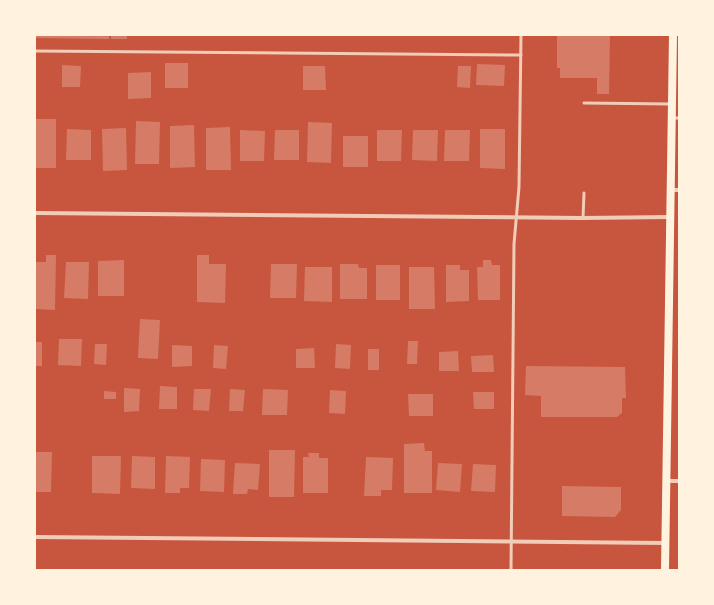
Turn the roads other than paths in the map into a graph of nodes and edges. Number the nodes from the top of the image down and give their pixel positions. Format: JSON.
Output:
{"nodes":[{"id":1,"x":521,"y":35,"type":"edge"},
{"id":2,"x":672,"y":35,"type":"edge"},
{"id":3,"x":35,"y":51,"type":"edge"},
{"id":4,"x":521,"y":55,"type":"junction"},
{"id":5,"x":584,"y":103,"type":"dead end"},
{"id":6,"x":672,"y":104,"type":"junction"},
{"id":7,"x":676,"y":118,"type":"edge"},
{"id":8,"x":670,"y":190,"type":"junction"},
{"id":9,"x":679,"y":190,"type":"edge"},
{"id":10,"x":584,"y":193,"type":"dead end"},
{"id":11,"x":35,"y":213,"type":"edge"},
{"id":12,"x":516,"y":217,"type":"junction"},
{"id":13,"x":670,"y":217,"type":"junction"},
{"id":14,"x":583,"y":218,"type":"junction"},
{"id":15,"x":666,"y":481,"type":"junction"},
{"id":16,"x":679,"y":481,"type":"edge"},
{"id":17,"x":35,"y":537,"type":"edge"},
{"id":18,"x":511,"y":541,"type":"junction"},
{"id":19,"x":665,"y":543,"type":"junction"},
{"id":20,"x":511,"y":570,"type":"edge"},
{"id":21,"x":665,"y":570,"type":"edge"}],
"edges":[{"from":1,"to":4,"type":"lane"},
{"from":2,"to":6,"type":"main road"},
{"from":3,"to":4,"type":"lane"},
{"from":4,"to":12,"type":"lane"},
{"from":5,"to":6,"type":"lane"},
{"from":6,"to":7,"type":"main road"},
{"from":7,"to":8,"type":"main road"},
{"from":8,"to":9,"type":"street"},
{"from":8,"to":13,"type":"main road"},
{"from":10,"to":14,"type":"lane"},
{"from":11,"to":12,"type":"street"},
{"from":12,"to":14,"type":"street"},
{"from":12,"to":18,"type":"lane"},
{"from":13,"to":14,"type":"street"},
{"from":13,"to":15,"type":"main road"},
{"from":15,"to":16,"type":"street"},
{"from":15,"to":19,"type":"main road"},
{"from":17,"to":18,"type":"street"},
{"from":18,"to":19,"type":"street"},
{"from":18,"to":20,"type":"lane"},
{"from":19,"to":21,"type":"main road"}]}
